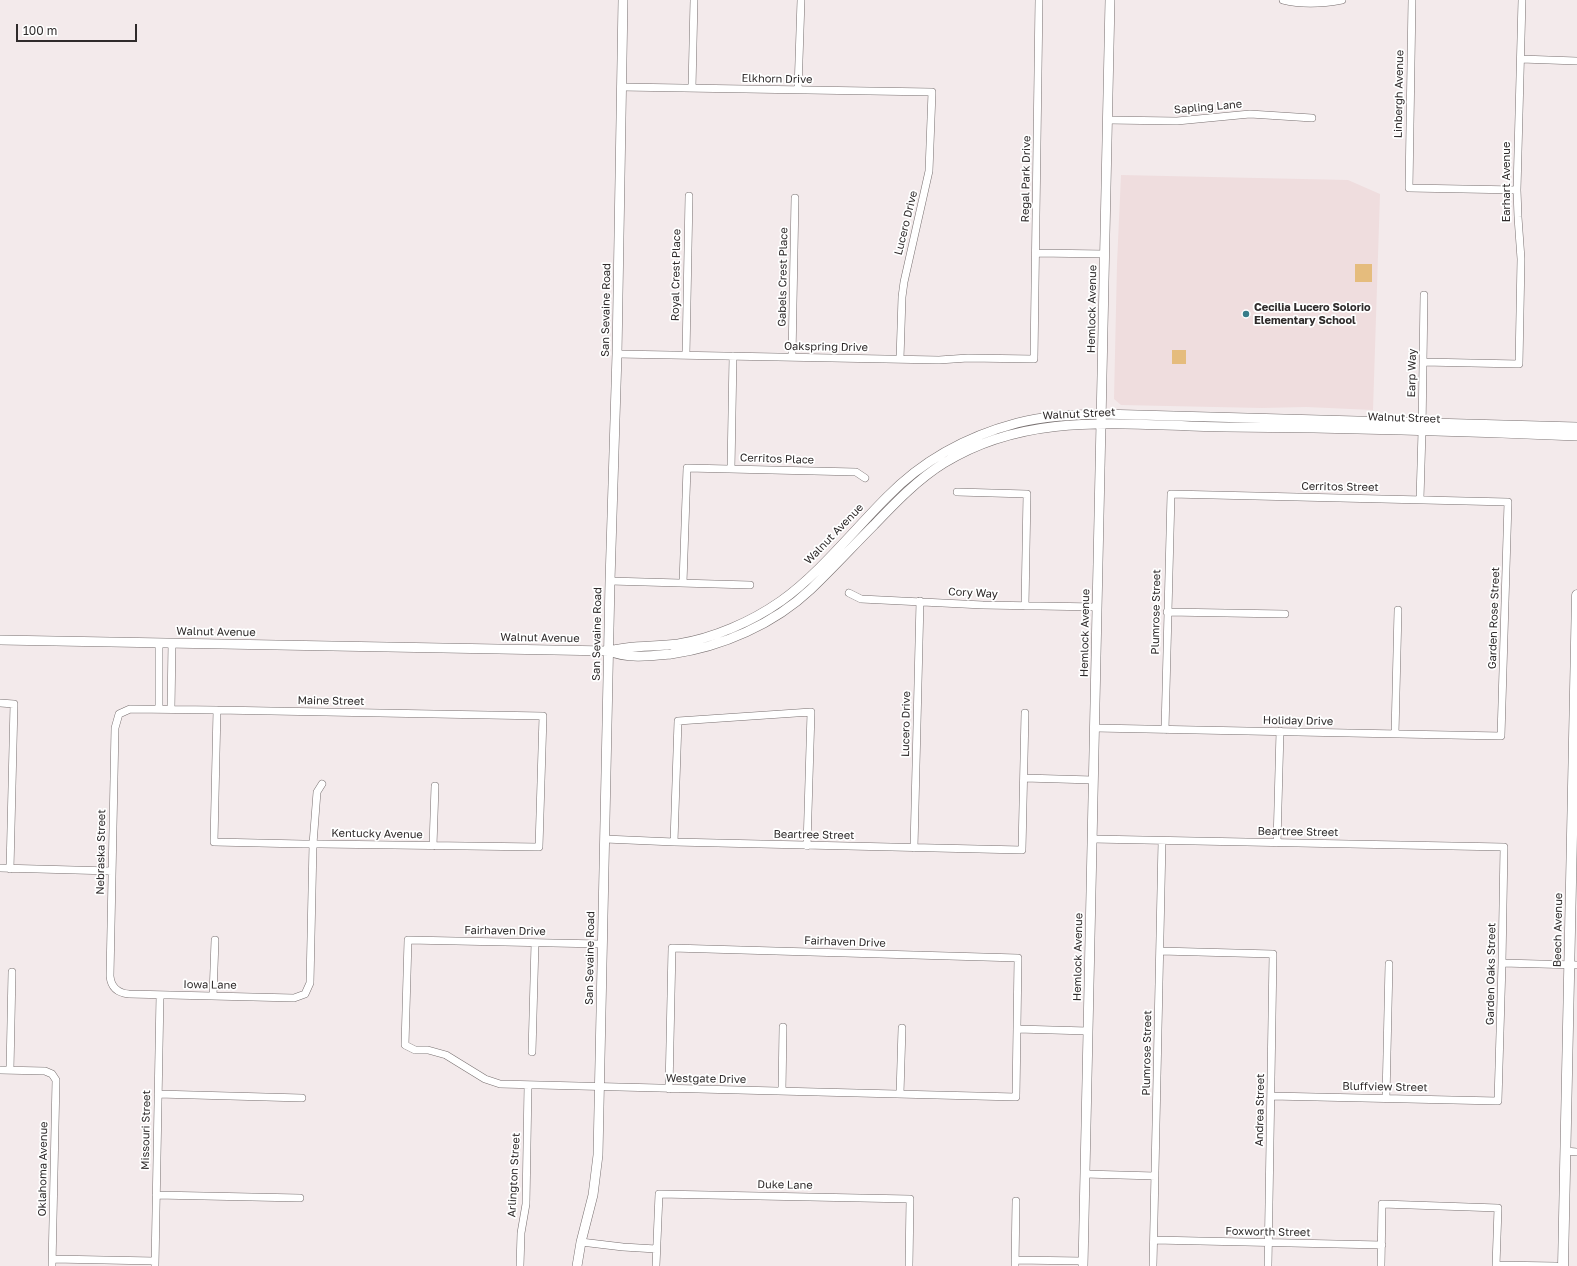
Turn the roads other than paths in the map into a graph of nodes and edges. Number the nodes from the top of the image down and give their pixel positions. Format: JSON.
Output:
{"nodes":[{"id":1,"x":623,"y":0,"type":"edge"},
{"id":2,"x":694,"y":0,"type":"edge"},
{"id":3,"x":800,"y":0,"type":"edge"},
{"id":4,"x":1039,"y":0,"type":"edge"},
{"id":5,"x":1110,"y":0,"type":"edge"},
{"id":6,"x":1283,"y":0,"type":"edge"},
{"id":7,"x":1342,"y":0,"type":"edge"},
{"id":8,"x":1412,"y":0,"type":"edge"},
{"id":9,"x":1522,"y":0,"type":"edge"},
{"id":10,"x":1520,"y":59,"type":"junction"},
{"id":11,"x":1577,"y":61,"type":"edge"},
{"id":12,"x":622,"y":87,"type":"junction"},
{"id":13,"x":692,"y":88,"type":"junction"},
{"id":14,"x":798,"y":90,"type":"junction"},
{"id":15,"x":932,"y":92,"type":"joint"},
{"id":16,"x":1312,"y":118,"type":"dead end"},
{"id":17,"x":1107,"y":120,"type":"junction"},
{"id":18,"x":1517,"y":190,"type":"junction"},
{"id":19,"x":689,"y":196,"type":"dead end"},
{"id":20,"x":795,"y":198,"type":"dead end"},
{"id":21,"x":1036,"y":253,"type":"junction"},
{"id":22,"x":1105,"y":254,"type":"junction"},
{"id":23,"x":1424,"y":295,"type":"dead end"},
{"id":24,"x":617,"y":354,"type":"junction"},
{"id":25,"x":686,"y":355,"type":"junction"},
{"id":26,"x":733,"y":356,"type":"junction"},
{"id":27,"x":792,"y":357,"type":"junction"},
{"id":28,"x":900,"y":359,"type":"junction"},
{"id":29,"x":1034,"y":359,"type":"joint"},
{"id":30,"x":1424,"y":362,"type":"junction"},
{"id":31,"x":1101,"y":414,"type":"junction"},
{"id":32,"x":1101,"y":424,"type":"junction"},
{"id":33,"x":1422,"y":426,"type":"junction"},
{"id":34,"x":1577,"y":427,"type":"edge"},
{"id":35,"x":1577,"y":436,"type":"edge"},
{"id":36,"x":731,"y":468,"type":"junction"},
{"id":37,"x":865,"y":478,"type":"dead end"},
{"id":38,"x":957,"y":492,"type":"dead end"},
{"id":39,"x":1171,"y":494,"type":"joint"},
{"id":40,"x":1420,"y":499,"type":"junction"},
{"id":41,"x":1508,"y":502,"type":"joint"},
{"id":42,"x":610,"y":581,"type":"junction"},
{"id":43,"x":683,"y":584,"type":"junction"},
{"id":44,"x":750,"y":585,"type":"dead end"},
{"id":45,"x":850,"y":592,"type":"dead end"},
{"id":46,"x":1577,"y":595,"type":"edge"},
{"id":47,"x":920,"y":601,"type":"junction"},
{"id":48,"x":1025,"y":606,"type":"junction"},
{"id":49,"x":1097,"y":607,"type":"junction"},
{"id":50,"x":1398,"y":610,"type":"dead end"},
{"id":51,"x":1167,"y":612,"type":"junction"},
{"id":52,"x":1285,"y":614,"type":"dead end"},
{"id":53,"x":0,"y":640,"type":"edge"},
{"id":54,"x":159,"y":643,"type":"junction"},
{"id":55,"x":172,"y":643,"type":"junction"},
{"id":56,"x":609,"y":651,"type":"junction"},
{"id":57,"x":0,"y":703,"type":"edge"},
{"id":58,"x":159,"y":709,"type":"junction"},
{"id":59,"x":171,"y":709,"type":"junction"},
{"id":60,"x":217,"y":710,"type":"junction"},
{"id":61,"x":119,"y":714,"type":"joint"},
{"id":62,"x":1025,"y":714,"type":"dead end"},
{"id":63,"x":1095,"y":728,"type":"junction"},
{"id":64,"x":1165,"y":730,"type":"junction"},
{"id":65,"x":1280,"y":731,"type":"junction"},
{"id":66,"x":1395,"y":734,"type":"junction"},
{"id":67,"x":1501,"y":736,"type":"joint"},
{"id":68,"x":1575,"y":738,"type":"edge"},
{"id":69,"x":1024,"y":778,"type":"junction"},
{"id":70,"x":1093,"y":780,"type":"junction"},
{"id":71,"x":322,"y":784,"type":"dead end"},
{"id":72,"x":435,"y":786,"type":"dead end"},
{"id":73,"x":605,"y":839,"type":"junction"},
{"id":74,"x":1092,"y":839,"type":"junction"},
{"id":75,"x":1162,"y":841,"type":"junction"},
{"id":76,"x":674,"y":842,"type":"junction"},
{"id":77,"x":1277,"y":843,"type":"junction"},
{"id":78,"x":313,"y":844,"type":"junction"},
{"id":79,"x":433,"y":846,"type":"junction"},
{"id":80,"x":807,"y":846,"type":"junction"},
{"id":81,"x":539,"y":847,"type":"joint"},
{"id":82,"x":1504,"y":847,"type":"joint"},
{"id":83,"x":914,"y":848,"type":"junction"},
{"id":84,"x":0,"y":868,"type":"edge"},
{"id":85,"x":10,"y":869,"type":"junction"},
{"id":86,"x":112,"y":871,"type":"junction"},
{"id":87,"x":214,"y":940,"type":"dead end"},
{"id":88,"x":534,"y":943,"type":"junction"},
{"id":89,"x":601,"y":944,"type":"junction"},
{"id":90,"x":1160,"y":951,"type":"junction"},
{"id":91,"x":1502,"y":963,"type":"junction"},
{"id":92,"x":1389,"y":964,"type":"dead end"},
{"id":93,"x":1573,"y":965,"type":"edge"},
{"id":94,"x":12,"y":972,"type":"dead end"},
{"id":95,"x":116,"y":989,"type":"joint"},
{"id":96,"x":160,"y":995,"type":"junction"},
{"id":97,"x":213,"y":996,"type":"junction"},
{"id":98,"x":783,"y":1027,"type":"dead end"},
{"id":99,"x":902,"y":1028,"type":"dead end"},
{"id":100,"x":1017,"y":1029,"type":"junction"},
{"id":101,"x":1088,"y":1031,"type":"junction"},
{"id":102,"x":405,"y":1044,"type":"joint"},
{"id":103,"x":532,"y":1052,"type":"dead end"},
{"id":104,"x":0,"y":1070,"type":"edge"},
{"id":105,"x":10,"y":1070,"type":"junction"},
{"id":106,"x":528,"y":1085,"type":"junction"},
{"id":107,"x":599,"y":1086,"type":"junction"},
{"id":108,"x":669,"y":1089,"type":"junction"},
{"id":109,"x":782,"y":1091,"type":"junction"},
{"id":110,"x":158,"y":1094,"type":"junction"},
{"id":111,"x":900,"y":1094,"type":"junction"},
{"id":112,"x":1271,"y":1096,"type":"junction"},
{"id":113,"x":302,"y":1098,"type":"dead end"},
{"id":114,"x":1386,"y":1098,"type":"junction"},
{"id":115,"x":1498,"y":1101,"type":"joint"},
{"id":116,"x":1565,"y":1151,"type":"junction"},
{"id":117,"x":1577,"y":1152,"type":"edge"},
{"id":118,"x":1084,"y":1174,"type":"junction"},
{"id":119,"x":1155,"y":1176,"type":"junction"},
{"id":120,"x":156,"y":1195,"type":"junction"},
{"id":121,"x":300,"y":1198,"type":"dead end"},
{"id":122,"x":1016,"y":1201,"type":"dead end"},
{"id":123,"x":1154,"y":1240,"type":"junction"},
{"id":124,"x":581,"y":1242,"type":"junction"},
{"id":125,"x":1269,"y":1243,"type":"junction"},
{"id":126,"x":1382,"y":1245,"type":"junction"},
{"id":127,"x":656,"y":1248,"type":"junction"},
{"id":128,"x":52,"y":1262,"type":"edge"},
{"id":129,"x":100,"y":1263,"type":"edge"},
{"id":130,"x":114,"y":1263,"type":"edge"},
{"id":131,"x":155,"y":1263,"type":"edge"},
{"id":132,"x":1015,"y":1263,"type":"edge"},
{"id":133,"x":1083,"y":1264,"type":"edge"},
{"id":134,"x":1496,"y":1265,"type":"edge"},
{"id":135,"x":520,"y":1266,"type":"edge"},
{"id":136,"x":577,"y":1266,"type":"edge"},
{"id":137,"x":656,"y":1266,"type":"edge"},
{"id":138,"x":909,"y":1266,"type":"edge"},
{"id":139,"x":1153,"y":1266,"type":"edge"},
{"id":140,"x":1268,"y":1266,"type":"edge"},
{"id":141,"x":1381,"y":1266,"type":"edge"},
{"id":142,"x":1556,"y":1266,"type":"edge"},
{"id":143,"x":1563,"y":1266,"type":"edge"}],
"edges":[{"from":1,"to":12,"type":"street","name":"San Sevaine Road"},
{"from":2,"to":13,"type":"street"},
{"from":3,"to":14,"type":"street"},
{"from":4,"to":21,"type":"street","name":"Regal Park Drive"},
{"from":5,"to":17,"type":"street","name":"Hemlock Avenue"},
{"from":6,"to":7,"type":"street"},
{"from":8,"to":18,"type":"street","name":"Linbergh Avenue"},
{"from":9,"to":10,"type":"street","name":"Earhart Avenue"},
{"from":10,"to":11,"type":"street"},
{"from":10,"to":18,"type":"street","name":"Earhart Avenue"},
{"from":12,"to":13,"type":"street","name":"Elkhorn Drive"},
{"from":12,"to":24,"type":"street","name":"San Sevaine Road"},
{"from":13,"to":14,"type":"street","name":"Elkhorn Drive"},
{"from":14,"to":15,"type":"street","name":"Elkhorn Drive"},
{"from":15,"to":28,"type":"street","name":"Lucero Drive"},
{"from":16,"to":17,"type":"street","name":"Sapling Lane"},
{"from":17,"to":22,"type":"street","name":"Hemlock Avenue"},
{"from":18,"to":30,"type":"street","name":"Earhart Avenue"},
{"from":19,"to":25,"type":"street","name":"Royal Crest Place"},
{"from":20,"to":27,"type":"street","name":"Gabels Crest Place"},
{"from":21,"to":22,"type":"street"},
{"from":21,"to":29,"type":"street","name":"Regal Park Drive"},
{"from":22,"to":31,"type":"street","name":"Hemlock Avenue"},
{"from":23,"to":30,"type":"street","name":"Earp Way"},
{"from":24,"to":25,"type":"street","name":"Oakspring Drive"},
{"from":24,"to":42,"type":"street","name":"San Sevaine Road"},
{"from":25,"to":26,"type":"street","name":"Oakspring Drive"},
{"from":26,"to":27,"type":"street","name":"Oakspring Drive"},
{"from":26,"to":36,"type":"street"},
{"from":27,"to":28,"type":"street","name":"Oakspring Drive"},
{"from":28,"to":29,"type":"street","name":"Oakspring Drive"},
{"from":30,"to":33,"type":"street","name":"Earp Way"},
{"from":31,"to":32,"type":"street","name":"Hemlock Avenue"},
{"from":31,"to":33,"type":"street","name":"Walnut Street"},
{"from":31,"to":56,"type":"street","name":"Walnut Avenue"},
{"from":32,"to":33,"type":"street","name":"Walnut Street"},
{"from":32,"to":49,"type":"street","name":"Hemlock Avenue"},
{"from":32,"to":56,"type":"street","name":"Walnut Street"},
{"from":33,"to":34,"type":"street","name":"Walnut Street"},
{"from":33,"to":35,"type":"street","name":"Walnut Street"},
{"from":33,"to":40,"type":"street","name":"Earp Way"},
{"from":36,"to":37,"type":"street","name":"Cerritos Place"},
{"from":36,"to":43,"type":"street","name":"Cerritos Place"},
{"from":38,"to":48,"type":"street"},
{"from":39,"to":40,"type":"street","name":"Cerritos Street"},
{"from":39,"to":51,"type":"street","name":"Plumrose Street"},
{"from":40,"to":41,"type":"street","name":"Cerritos Street"},
{"from":41,"to":67,"type":"street","name":"Garden Rose Street"},
{"from":42,"to":43,"type":"street"},
{"from":42,"to":56,"type":"street","name":"San Sevaine Road"},
{"from":43,"to":44,"type":"street"},
{"from":45,"to":47,"type":"street","name":"Cory Way"},
{"from":46,"to":68,"type":"main road","name":"Beech Avenue"},
{"from":47,"to":48,"type":"street","name":"Cory Way"},
{"from":47,"to":83,"type":"street","name":"Lucero Drive"},
{"from":48,"to":49,"type":"street","name":"Cory Way"},
{"from":49,"to":63,"type":"street","name":"Hemlock Avenue"},
{"from":50,"to":66,"type":"street"},
{"from":51,"to":52,"type":"street"},
{"from":51,"to":64,"type":"street","name":"Plumrose Street"},
{"from":53,"to":54,"type":"street","name":"Walnut Avenue"},
{"from":54,"to":55,"type":"street","name":"Walnut Avenue"},
{"from":54,"to":58,"type":"street"},
{"from":55,"to":56,"type":"street","name":"Walnut Avenue"},
{"from":55,"to":59,"type":"street"},
{"from":56,"to":73,"type":"street","name":"San Sevaine Road"},
{"from":57,"to":85,"type":"street"},
{"from":58,"to":59,"type":"street","name":"Maine Street"},
{"from":58,"to":61,"type":"street","name":"Maine Street"},
{"from":59,"to":60,"type":"street","name":"Maine Street"},
{"from":60,"to":78,"type":"street","name":"Kentucky Avenue"},
{"from":60,"to":81,"type":"street","name":"Maine Street"},
{"from":61,"to":86,"type":"street","name":"Nebraska Street"},
{"from":62,"to":69,"type":"street"},
{"from":63,"to":64,"type":"street","name":"Holiday Drive"},
{"from":63,"to":70,"type":"street","name":"Hemlock Avenue"},
{"from":64,"to":65,"type":"street","name":"Holiday Drive"},
{"from":65,"to":66,"type":"street","name":"Holiday Drive"},
{"from":65,"to":77,"type":"street"},
{"from":66,"to":67,"type":"street","name":"Holiday Drive"},
{"from":68,"to":93,"type":"main road","name":"Beech Avenue"},
{"from":69,"to":70,"type":"street"},
{"from":69,"to":83,"type":"street","name":"Beartree Street"},
{"from":70,"to":74,"type":"street","name":"Hemlock Avenue"},
{"from":71,"to":78,"type":"street"},
{"from":72,"to":79,"type":"street"},
{"from":73,"to":76,"type":"street","name":"Beartree Street"},
{"from":73,"to":89,"type":"street","name":"San Sevaine Road"},
{"from":74,"to":75,"type":"street","name":"Beartree Street"},
{"from":74,"to":101,"type":"street","name":"Hemlock Avenue"},
{"from":75,"to":77,"type":"street","name":"Beartree Street"},
{"from":75,"to":90,"type":"street","name":"Plumrose Street"},
{"from":76,"to":80,"type":"street","name":"Beartree Street"},
{"from":76,"to":80,"type":"street"},
{"from":77,"to":82,"type":"street","name":"Beartree Street"},
{"from":78,"to":79,"type":"street","name":"Kentucky Avenue"},
{"from":78,"to":97,"type":"street","name":"Iowa Lane"},
{"from":79,"to":81,"type":"street","name":"Kentucky Avenue"},
{"from":80,"to":83,"type":"street","name":"Beartree Street"},
{"from":82,"to":91,"type":"street","name":"Garden Oaks Street"},
{"from":84,"to":85,"type":"street"},
{"from":85,"to":86,"type":"street"},
{"from":86,"to":95,"type":"street","name":"Nebraska Street"},
{"from":87,"to":97,"type":"street"},
{"from":88,"to":89,"type":"street","name":"Fairhaven Drive"},
{"from":88,"to":102,"type":"street","name":"Fairhaven Drive"},
{"from":88,"to":103,"type":"street"},
{"from":89,"to":107,"type":"street","name":"San Sevaine Road"},
{"from":90,"to":112,"type":"street","name":"Andrea Street"},
{"from":90,"to":119,"type":"street","name":"Plumrose Street"},
{"from":91,"to":93,"type":"street"},
{"from":91,"to":115,"type":"street","name":"Garden Oaks Street"},
{"from":92,"to":114,"type":"street"},
{"from":93,"to":116,"type":"main road","name":"Beech Avenue"},
{"from":94,"to":105,"type":"street"},
{"from":95,"to":96,"type":"street","name":"Iowa Lane"},
{"from":96,"to":97,"type":"street","name":"Iowa Lane"},
{"from":96,"to":110,"type":"street","name":"Missouri Street"},
{"from":98,"to":109,"type":"street"},
{"from":99,"to":111,"type":"street"},
{"from":100,"to":101,"type":"street"},
{"from":100,"to":108,"type":"street","name":"Fairhaven Drive"},
{"from":100,"to":111,"type":"street","name":"Westgate Drive"},
{"from":101,"to":118,"type":"street","name":"Hemlock Avenue"},
{"from":102,"to":106,"type":"street","name":"Westgate Drive"},
{"from":104,"to":105,"type":"street"},
{"from":105,"to":128,"type":"street","name":"Oklahoma Avenue"},
{"from":106,"to":107,"type":"street","name":"Westgate Drive"},
{"from":106,"to":135,"type":"street","name":"Arlington Street"},
{"from":107,"to":108,"type":"street","name":"Westgate Drive"},
{"from":107,"to":124,"type":"street","name":"San Sevaine Road"},
{"from":108,"to":109,"type":"street","name":"Westgate Drive"},
{"from":109,"to":111,"type":"street","name":"Westgate Drive"},
{"from":110,"to":113,"type":"street"},
{"from":110,"to":120,"type":"street","name":"Missouri Street"},
{"from":112,"to":114,"type":"street","name":"Bluffview Street"},
{"from":112,"to":125,"type":"street","name":"Andrea Street"},
{"from":114,"to":115,"type":"street","name":"Bluffview Street"},
{"from":116,"to":117,"type":"street"},
{"from":116,"to":143,"type":"main road","name":"Beech Avenue"},
{"from":118,"to":119,"type":"street"},
{"from":118,"to":133,"type":"street","name":"Hemlock Avenue"},
{"from":119,"to":123,"type":"street","name":"Plumrose Street"},
{"from":120,"to":121,"type":"street"},
{"from":120,"to":131,"type":"street","name":"Missouri Street"},
{"from":122,"to":132,"type":"street"},
{"from":123,"to":125,"type":"street","name":"Foxworth Street"},
{"from":123,"to":139,"type":"street","name":"Plumrose Street"},
{"from":124,"to":127,"type":"street"},
{"from":124,"to":136,"type":"street","name":"San Sevaine Road"},
{"from":125,"to":126,"type":"street","name":"Foxworth Street"},
{"from":125,"to":140,"type":"street","name":"Andrea Street"},
{"from":126,"to":134,"type":"street"},
{"from":126,"to":141,"type":"street"},
{"from":127,"to":137,"type":"street"},
{"from":127,"to":138,"type":"street","name":"Duke Lane"},
{"from":128,"to":129,"type":"street"},
{"from":129,"to":130,"type":"street"},
{"from":130,"to":131,"type":"street"},
{"from":132,"to":133,"type":"street"},
{"from":134,"to":142,"type":"street"}]}
